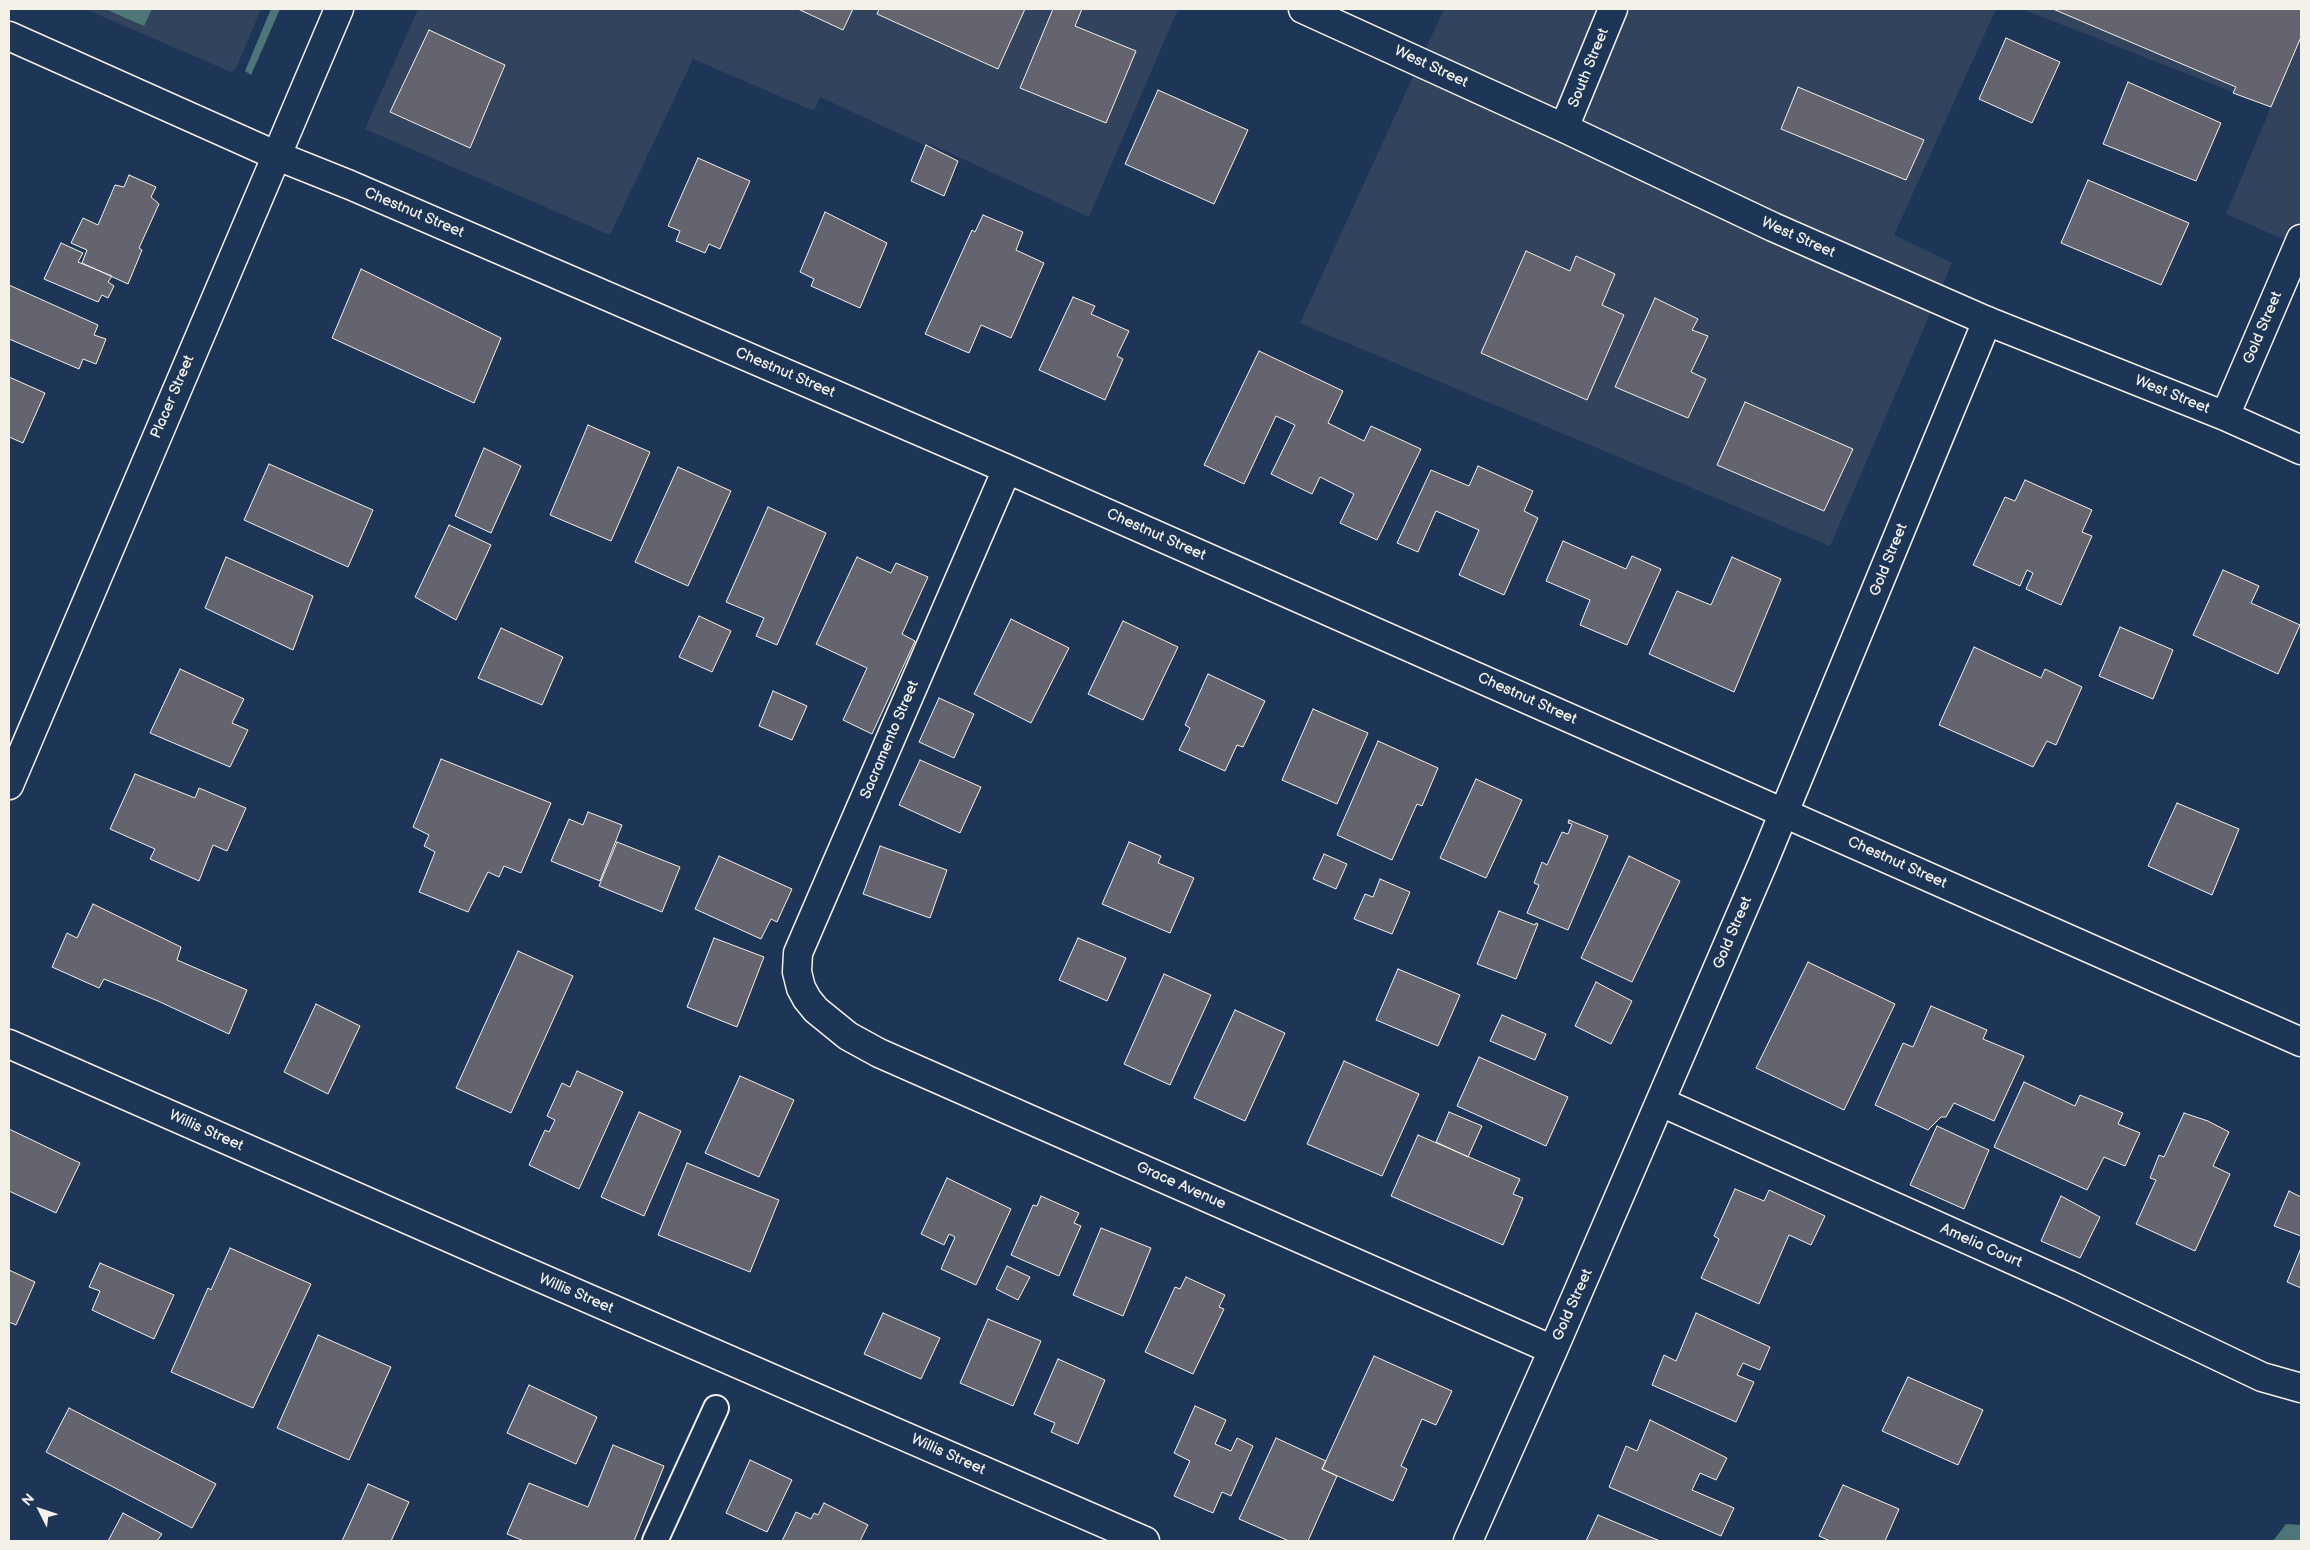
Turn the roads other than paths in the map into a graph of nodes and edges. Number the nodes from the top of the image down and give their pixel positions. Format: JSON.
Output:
{"nodes":[{"id":1,"x":339,"y":9,"type":"edge"},
{"id":2,"x":1303,"y":9,"type":"edge"},
{"id":3,"x":1613,"y":9,"type":"edge"},
{"id":4,"x":9,"y":36,"type":"edge"},
{"id":5,"x":1564,"y":128,"type":"junction"},
{"id":6,"x":275,"y":155,"type":"junction"},
{"id":7,"x":2301,"y":239,"type":"edge"},
{"id":8,"x":1988,"y":321,"type":"junction"},
{"id":9,"x":2225,"y":416,"type":"junction"},
{"id":10,"x":2301,"y":450,"type":"edge"},
{"id":11,"x":1007,"y":469,"type":"junction"},
{"id":12,"x":9,"y":785,"type":"edge"},
{"id":13,"x":1784,"y":813,"type":"junction"},
{"id":14,"x":816,"y":1010,"type":"joint"},
{"id":15,"x":2301,"y":1042,"type":"edge"},
{"id":16,"x":9,"y":1044,"type":"edge"},
{"id":17,"x":1661,"y":1102,"type":"junction"},
{"id":18,"x":1553,"y":1350,"type":"junction"},
{"id":19,"x":2301,"y":1388,"type":"edge"},
{"id":20,"x":716,"y":1408,"type":"dead end"},
{"id":21,"x":655,"y":1541,"type":"edge"},
{"id":22,"x":1145,"y":1541,"type":"edge"},
{"id":23,"x":1468,"y":1541,"type":"edge"}],
"edges":[{"from":1,"to":6,"type":"street","name":"Placer Street"},
{"from":2,"to":5,"type":"street","name":"West Street"},
{"from":3,"to":5,"type":"street","name":"South Street"},
{"from":4,"to":6,"type":"street","name":"Chestnut Street"},
{"from":5,"to":8,"type":"street","name":"West Street"},
{"from":6,"to":11,"type":"street","name":"Chestnut Street"},
{"from":6,"to":12,"type":"street","name":"Placer Street"},
{"from":7,"to":9,"type":"street","name":"Gold Street"},
{"from":8,"to":9,"type":"street","name":"West Street"},
{"from":8,"to":13,"type":"street","name":"Gold Street"},
{"from":9,"to":10,"type":"street","name":"West Street"},
{"from":11,"to":13,"type":"street","name":"Chestnut Street"},
{"from":11,"to":14,"type":"street","name":"Sacramento Street"},
{"from":13,"to":15,"type":"street","name":"Chestnut Street"},
{"from":13,"to":17,"type":"street","name":"Gold Street"},
{"from":14,"to":18,"type":"street","name":"Grace Avenue"},
{"from":16,"to":22,"type":"street","name":"Willis Street"},
{"from":17,"to":18,"type":"street","name":"Gold Street"},
{"from":17,"to":19,"type":"street","name":"Amelia Court"},
{"from":18,"to":23,"type":"street","name":"Gold Street"},
{"from":20,"to":21,"type":"lane"}]}
